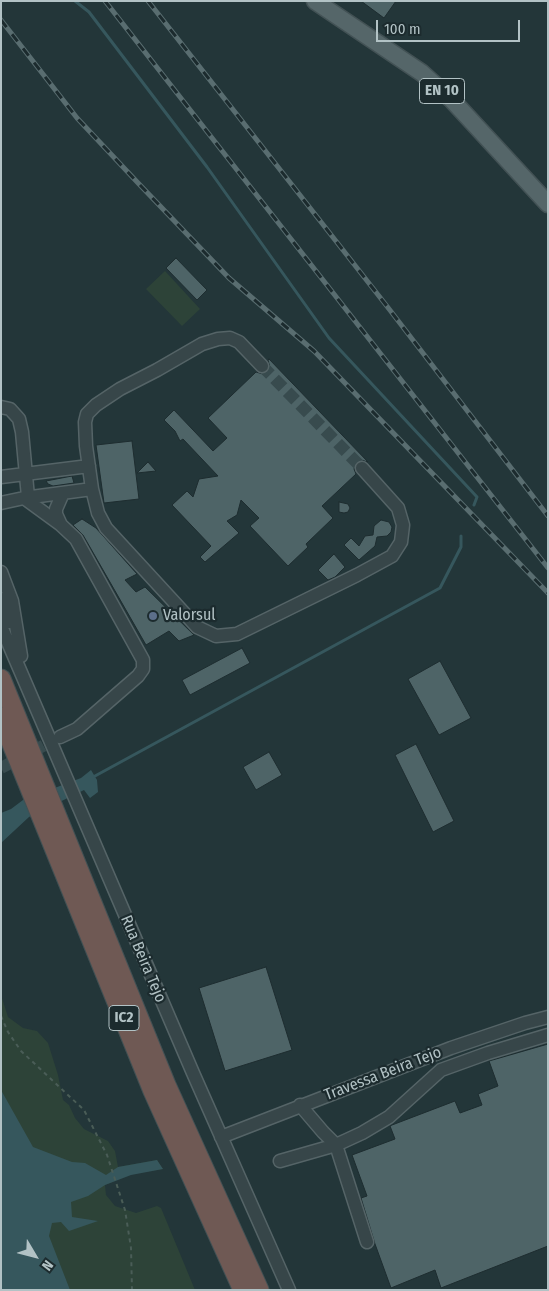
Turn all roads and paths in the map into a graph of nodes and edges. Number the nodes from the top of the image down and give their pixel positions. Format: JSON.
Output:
{"nodes":[{"id":1,"x":315,"y":1,"type":"edge"},
{"id":2,"x":548,"y":204,"type":"edge"},
{"id":3,"x":262,"y":366,"type":"tunnel mouth"},
{"id":4,"x":1,"y":407,"type":"edge"},
{"id":5,"x":89,"y":466,"type":"junction"},
{"id":6,"x":362,"y":468,"type":"tunnel mouth"},
{"id":7,"x":26,"y":474,"type":"junction"},
{"id":8,"x":1,"y":477,"type":"edge"},
{"id":9,"x":92,"y":489,"type":"junction"},
{"id":10,"x":63,"y":493,"type":"junction"},
{"id":11,"x":26,"y":498,"type":"junction"},
{"id":12,"x":3,"y":505,"type":"edge"},
{"id":13,"x":61,"y":525,"type":"junction"},
{"id":14,"x":1,"y":572,"type":"edge"},
{"id":15,"x":1,"y":599,"type":"edge"},
{"id":16,"x":1,"y":626,"type":"edge"},
{"id":17,"x":21,"y":656,"type":"junction"},
{"id":18,"x":1,"y":679,"type":"edge"},
{"id":19,"x":24,"y":682,"type":"junction"},
{"id":20,"x":1,"y":716,"type":"edge"},
{"id":21,"x":60,"y":738,"type":"tunnel mouth"},
{"id":22,"x":38,"y":787,"type":"junction"},
{"id":23,"x":49,"y":816,"type":"junction"},
{"id":24,"x":1,"y":1016,"type":"edge"},
{"id":25,"x":548,"y":1017,"type":"edge"},
{"id":26,"x":548,"y":1035,"type":"edge"},
{"id":27,"x":300,"y":1105,"type":"junction"},
{"id":28,"x":221,"y":1137,"type":"junction"},
{"id":29,"x":336,"y":1145,"type":"junction"},
{"id":30,"x":280,"y":1161,"type":"dead end"},
{"id":31,"x":209,"y":1215,"type":"junction"},
{"id":32,"x":367,"y":1242,"type":"dead end"},
{"id":33,"x":132,"y":1290,"type":"edge"},
{"id":34,"x":230,"y":1290,"type":"edge"},
{"id":35,"x":243,"y":1290,"type":"edge"},
{"id":36,"x":259,"y":1290,"type":"edge"},
{"id":37,"x":289,"y":1290,"type":"edge"}],
"edges":[{"from":1,"to":2,"type":"main road","number":"EN 10"},
{"from":3,"to":5,"type":"street"},
{"from":4,"to":7,"type":"street"},
{"from":5,"to":7,"type":"street"},
{"from":5,"to":9,"type":"street"},
{"from":6,"to":9,"type":"street"},
{"from":7,"to":8,"type":"street"},
{"from":7,"to":11,"type":"street"},
{"from":9,"to":10,"type":"street"},
{"from":10,"to":11,"type":"street"},
{"from":10,"to":13,"type":"street"},
{"from":11,"to":12,"type":"street"},
{"from":11,"to":13,"type":"street"},
{"from":13,"to":21,"type":"street"},
{"from":14,"to":17,"type":"street"},
{"from":15,"to":17,"type":"street"},
{"from":16,"to":19,"type":"street","name":"Rua Beira Tejo"},
{"from":17,"to":19,"type":"street"},
{"from":18,"to":22,"type":"highway","number":"IC2"},
{"from":19,"to":28,"type":"street","name":"Rua Beira Tejo"},
{"from":20,"to":22,"type":"highway","number":"IC2"},
{"from":22,"to":23,"type":"highway","number":"IC2"},
{"from":23,"to":31,"type":"highway","number":"IC2"},
{"from":23,"to":36,"type":"highway","number":"IC2"},
{"from":24,"to":33,"type":"path"},
{"from":25,"to":27,"type":"street","name":"Travessa Beira Tejo"},
{"from":26,"to":29,"type":"street"},
{"from":27,"to":28,"type":"street","name":"Travessa Beira Tejo"},
{"from":27,"to":29,"type":"street"},
{"from":28,"to":37,"type":"street","name":"Rua Beira Tejo"},
{"from":29,"to":30,"type":"street"},
{"from":29,"to":32,"type":"street"},
{"from":31,"to":34,"type":"highway"},
{"from":31,"to":35,"type":"highway","number":"IC2"}]}
